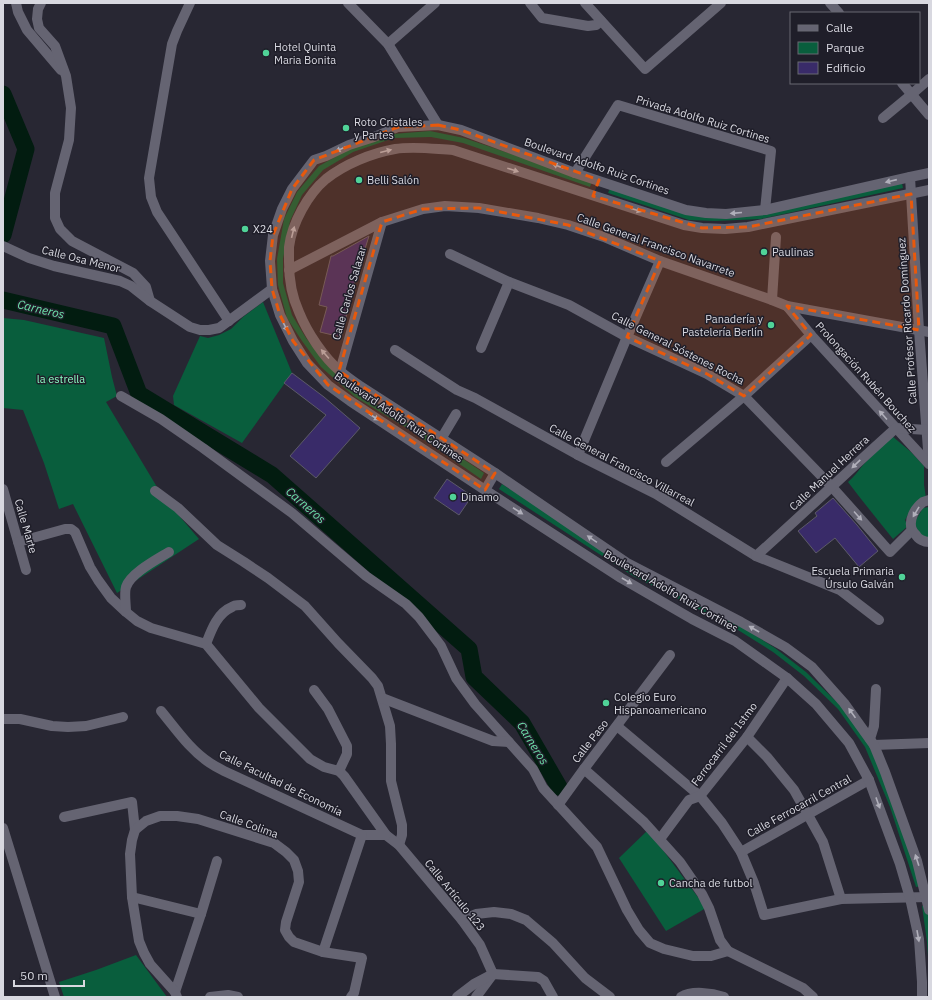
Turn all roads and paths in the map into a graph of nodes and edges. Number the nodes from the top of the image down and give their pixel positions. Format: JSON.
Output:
{"nodes":[{"id":1,"x":16,"y":3,"type":"edge"},
{"id":2,"x":41,"y":3,"type":"edge"},
{"id":3,"x":190,"y":3,"type":"edge"},
{"id":4,"x":348,"y":3,"type":"edge"},
{"id":5,"x":435,"y":3,"type":"edge"},
{"id":6,"x":530,"y":3,"type":"edge"},
{"id":7,"x":585,"y":3,"type":"edge"},
{"id":8,"x":721,"y":3,"type":"edge"},
{"id":9,"x":830,"y":3,"type":"edge"},
{"id":10,"x":838,"y":12,"type":"edge"},
{"id":11,"x":601,"y":21,"type":"junction"},
{"id":12,"x":388,"y":44,"type":"junction"},
{"id":13,"x":66,"y":76,"type":"junction"},
{"id":14,"x":929,"y":79,"type":"edge"},
{"id":15,"x":903,"y":84,"type":"edge"},
{"id":16,"x":912,"y":94,"type":"junction"},
{"id":17,"x":929,"y":115,"type":"edge"},
{"id":18,"x":883,"y":118,"type":"dead end"},
{"id":19,"x":438,"y":124,"type":"junction"},
{"id":20,"x":575,"y":173,"type":"junction"},
{"id":21,"x":929,"y":174,"type":"edge"},
{"id":22,"x":910,"y":177,"type":"junction"},
{"id":23,"x":598,"y":180,"type":"junction"},
{"id":24,"x":929,"y":190,"type":"edge"},
{"id":25,"x":911,"y":194,"type":"junction"},
{"id":26,"x":593,"y":196,"type":"junction"},
{"id":27,"x":764,"y":210,"type":"junction"},
{"id":28,"x":382,"y":222,"type":"junction"},
{"id":29,"x":776,"y":237,"type":"dead end"},
{"id":30,"x":5,"y":247,"type":"edge"},
{"id":31,"x":450,"y":254,"type":"dead end"},
{"id":32,"x":660,"y":261,"type":"junction"},
{"id":33,"x":290,"y":270,"type":"junction"},
{"id":34,"x":509,"y":282,"type":"junction"},
{"id":35,"x":272,"y":289,"type":"junction"},
{"id":36,"x":150,"y":300,"type":"junction"},
{"id":37,"x":772,"y":300,"type":"junction"},
{"id":38,"x":787,"y":306,"type":"junction"},
{"id":39,"x":229,"y":321,"type":"junction"},
{"id":40,"x":924,"y":331,"type":"edge"},
{"id":41,"x":811,"y":335,"type":"junction"},
{"id":42,"x":627,"y":336,"type":"junction"},
{"id":43,"x":481,"y":348,"type":"dead end"},
{"id":44,"x":395,"y":350,"type":"dead end"},
{"id":45,"x":340,"y":371,"type":"junction"},
{"id":46,"x":121,"y":396,"type":"dead end"},
{"id":47,"x":744,"y":396,"type":"junction"},
{"id":48,"x":456,"y":414,"type":"dead end"},
{"id":49,"x":896,"y":428,"type":"junction"},
{"id":50,"x":927,"y":430,"type":"junction"},
{"id":51,"x":441,"y":438,"type":"junction"},
{"id":52,"x":578,"y":455,"type":"junction"},
{"id":53,"x":666,"y":462,"type":"dead end"},
{"id":54,"x":929,"y":463,"type":"edge"},
{"id":55,"x":495,"y":473,"type":"junction"},
{"id":56,"x":832,"y":487,"type":"junction"},
{"id":57,"x":3,"y":488,"type":"edge"},
{"id":58,"x":485,"y":490,"type":"junction"},
{"id":59,"x":155,"y":491,"type":"dead end"},
{"id":60,"x":929,"y":500,"type":"edge"},
{"id":61,"x":912,"y":530,"type":"junction"},
{"id":62,"x":18,"y":542,"type":"junction"},
{"id":63,"x":929,"y":542,"type":"edge"},
{"id":64,"x":169,"y":552,"type":"dead end"},
{"id":65,"x":756,"y":556,"type":"junction"},
{"id":66,"x":26,"y":570,"type":"dead end"},
{"id":67,"x":241,"y":605,"type":"dead end"},
{"id":68,"x":126,"y":612,"type":"junction"},
{"id":69,"x":879,"y":620,"type":"dead end"},
{"id":70,"x":206,"y":644,"type":"junction"},
{"id":71,"x":670,"y":655,"type":"dead end"},
{"id":72,"x":787,"y":678,"type":"junction"},
{"id":73,"x":876,"y":689,"type":"dead end"},
{"id":74,"x":314,"y":690,"type":"dead end"},
{"id":75,"x":382,"y":698,"type":"junction"},
{"id":76,"x":161,"y":711,"type":"dead end"},
{"id":77,"x":123,"y":717,"type":"dead end"},
{"id":78,"x":3,"y":719,"type":"edge"},
{"id":79,"x":617,"y":726,"type":"junction"},
{"id":80,"x":747,"y":737,"type":"junction"},
{"id":81,"x":509,"y":742,"type":"junction"},
{"id":82,"x":872,"y":742,"type":"junction"},
{"id":83,"x":929,"y":743,"type":"edge"},
{"id":84,"x":584,"y":769,"type":"junction"},
{"id":85,"x":339,"y":771,"type":"junction"},
{"id":86,"x":869,"y":780,"type":"junction"},
{"id":87,"x":700,"y":796,"type":"junction"},
{"id":88,"x":560,"y":802,"type":"junction"},
{"id":89,"x":808,"y":815,"type":"junction"},
{"id":90,"x":64,"y":817,"type":"dead end"},
{"id":91,"x":3,"y":828,"type":"edge"},
{"id":92,"x":134,"y":830,"type":"junction"},
{"id":93,"x":362,"y":835,"type":"junction"},
{"id":94,"x":386,"y":835,"type":"junction"},
{"id":95,"x":660,"y":839,"type":"junction"},
{"id":96,"x":399,"y":845,"type":"junction"},
{"id":97,"x":741,"y":852,"type":"junction"},
{"id":98,"x":217,"y":862,"type":"dead end"},
{"id":99,"x":132,"y":897,"type":"junction"},
{"id":100,"x":928,"y":897,"type":"edge"},
{"id":101,"x":910,"y":898,"type":"junction"},
{"id":102,"x":842,"y":899,"type":"junction"},
{"id":103,"x":929,"y":910,"type":"edge"},
{"id":104,"x":201,"y":914,"type":"junction"},
{"id":105,"x":462,"y":920,"type":"junction"},
{"id":106,"x":728,"y":951,"type":"junction"},
{"id":107,"x":324,"y":952,"type":"junction"},
{"id":108,"x":493,"y":974,"type":"junction"},
{"id":109,"x":176,"y":994,"type":"edge"},
{"id":110,"x":55,"y":997,"type":"edge"},
{"id":111,"x":210,"y":997,"type":"edge"},
{"id":112,"x":238,"y":997,"type":"edge"},
{"id":113,"x":351,"y":997,"type":"edge"},
{"id":114,"x":457,"y":997,"type":"edge"},
{"id":115,"x":476,"y":997,"type":"edge"},
{"id":116,"x":552,"y":997,"type":"edge"},
{"id":117,"x":610,"y":997,"type":"edge"},
{"id":118,"x":681,"y":997,"type":"edge"},
{"id":119,"x":724,"y":997,"type":"edge"},
{"id":120,"x":813,"y":997,"type":"edge"},
{"id":121,"x":922,"y":997,"type":"edge"}],
"edges":[{"from":1,"to":13,"type":"street"},
{"from":2,"to":13,"type":"street"},
{"from":3,"to":39,"type":"street"},
{"from":4,"to":12,"type":"street"},
{"from":5,"to":12,"type":"street"},
{"from":6,"to":11,"type":"street"},
{"from":7,"to":11,"type":"street"},
{"from":8,"to":11,"type":"street"},
{"from":9,"to":10,"type":"street"},
{"from":12,"to":19,"type":"street"},
{"from":13,"to":36,"type":"street"},
{"from":14,"to":16,"type":"street"},
{"from":15,"to":16,"type":"street"},
{"from":16,"to":17,"type":"street"},
{"from":16,"to":18,"type":"street"},
{"from":20,"to":19,"type":"street","name":"Boulevard Adolfo Ruiz Cortines","one_way":true},
{"from":19,"to":35,"type":"street","name":"Boulevard Adolfo Ruiz Cortines","one_way":true},
{"from":20,"to":23,"type":"street","name":"Boulevard Adolfo Ruiz Cortines"},
{"from":20,"to":27,"type":"street","name":"Privada Adolfo Ruiz Cortines"},
{"from":21,"to":22,"type":"street","name":"Boulevard Adolfo Ruiz Cortines"},
{"from":22,"to":25,"type":"street","name":"Calle Profesor Ricardo Domínguez"},
{"from":22,"to":27,"type":"street","name":"Boulevard Adolfo Ruiz Cortines","one_way":true},
{"from":23,"to":26,"type":"street"},
{"from":27,"to":23,"type":"street","name":"Boulevard Adolfo Ruiz Cortines","one_way":true},
{"from":24,"to":25,"type":"street","name":"Boulevard Adolfo Ruiz Cortines"},
{"from":26,"to":25,"type":"street","name":"Boulevard Adolfo Ruiz Cortines","one_way":true},
{"from":25,"to":40,"type":"street","name":"Calle Profesor Ricardo Domínguez"},
{"from":33,"to":26,"type":"street","name":"Boulevard Adolfo Ruiz Cortines","one_way":true},
{"from":28,"to":32,"type":"street","name":"Calle General Francisco Navarrete"},
{"from":28,"to":33,"type":"street","name":"Calle General Francisco Navarrete"},
{"from":28,"to":45,"type":"street","name":"Calle Carlos Salazar"},
{"from":29,"to":37,"type":"street"},
{"from":30,"to":36,"type":"street","name":"Calle Osa Menor"},
{"from":31,"to":34,"type":"street","name":"Calle General Sóstenes Rocha"},
{"from":32,"to":37,"type":"street","name":"Calle General Francisco Navarrete"},
{"from":32,"to":42,"type":"street"},
{"from":45,"to":33,"type":"street","name":"Boulevard Adolfo Ruiz Cortines","one_way":true},
{"from":34,"to":42,"type":"street","name":"Calle General Sóstenes Rocha"},
{"from":34,"to":43,"type":"street"},
{"from":35,"to":39,"type":"street","name":"Calle Osa Menor"},
{"from":35,"to":58,"type":"street","name":"Boulevard Adolfo Ruiz Cortines","one_way":true},
{"from":36,"to":39,"type":"street","name":"Calle Osa Menor"},
{"from":37,"to":38,"type":"street","name":"Calle General Francisco Navarrete"},
{"from":38,"to":40,"type":"street","name":"Calle General Francisco Navarrete"},
{"from":38,"to":41,"type":"street","name":"Prolongación Rubén Bouchez"},
{"from":40,"to":50,"type":"street","name":"Calle Profesor Ricardo Domínguez"},
{"from":41,"to":47,"type":"street"},
{"from":49,"to":41,"type":"street","name":"Prolongación Rubén Bouchez","one_way":true},
{"from":42,"to":47,"type":"street","name":"Calle General Sóstenes Rocha"},
{"from":42,"to":52,"type":"street"},
{"from":44,"to":52,"type":"street","name":"Calle General Francisco Villarreal"},
{"from":45,"to":51,"type":"street","name":"Boulevard Adolfo Ruiz Cortines"},
{"from":46,"to":81,"type":"street"},
{"from":47,"to":53,"type":"street"},
{"from":47,"to":56,"type":"street","name":"Calle General Sóstenes Rocha"},
{"from":48,"to":51,"type":"street"},
{"from":49,"to":50,"type":"street"},
{"from":49,"to":54,"type":"street","name":"Prolongación Rubén Bouchez"},
{"from":49,"to":56,"type":"street","name":"Calle Manuel Herrera","one_way":true},
{"from":50,"to":54,"type":"street","name":"Calle Profesor Ricardo Domínguez"},
{"from":51,"to":55,"type":"street","name":"Boulevard Adolfo Ruiz Cortines"},
{"from":52,"to":65,"type":"street","name":"Calle General Francisco Villarreal"},
{"from":55,"to":58,"type":"street"},
{"from":82,"to":55,"type":"street","name":"Boulevard Adolfo Ruiz Cortines","one_way":true},
{"from":56,"to":61,"type":"street","name":"Calle General Sóstenes Rocha","one_way":true},
{"from":56,"to":65,"type":"street","name":"Calle Manuel Herrera"},
{"from":57,"to":62,"type":"street","name":"Calle Marte"},
{"from":58,"to":72,"type":"street","name":"Boulevard Adolfo Ruiz Cortines","one_way":true},
{"from":59,"to":75,"type":"street"},
{"from":60,"to":61,"type":"street","one_way":true},
{"from":61,"to":63,"type":"street"},
{"from":62,"to":66,"type":"street","name":"Calle Marte"},
{"from":62,"to":68,"type":"street"},
{"from":64,"to":68,"type":"street"},
{"from":65,"to":69,"type":"street","name":"Calle General Francisco Villarreal"},
{"from":67,"to":70,"type":"street"},
{"from":68,"to":70,"type":"street"},
{"from":70,"to":85,"type":"street"},
{"from":71,"to":79,"type":"street","name":"Calle Paso"},
{"from":72,"to":80,"type":"street","name":"Ferrocarril del Istmo"},
{"from":72,"to":86,"type":"street","name":"Boulevard Adolfo Ruiz Cortines"},
{"from":73,"to":82,"type":"street"},
{"from":74,"to":85,"type":"street"},
{"from":75,"to":81,"type":"street"},
{"from":75,"to":96,"type":"street"},
{"from":76,"to":93,"type":"street","name":"Calle Facultad de Economía"},
{"from":77,"to":78,"type":"street"},
{"from":79,"to":84,"type":"street","name":"Calle Paso"},
{"from":79,"to":87,"type":"street"},
{"from":80,"to":87,"type":"street","name":"Ferrocarril del Istmo"},
{"from":80,"to":89,"type":"street"},
{"from":81,"to":88,"type":"street"},
{"from":82,"to":83,"type":"street"},
{"from":100,"to":82,"type":"street","name":"Boulevard Adolfo Ruiz Cortines","one_way":true},
{"from":84,"to":88,"type":"street","name":"Calle Paso"},
{"from":84,"to":95,"type":"street"},
{"from":85,"to":94,"type":"street"},
{"from":86,"to":89,"type":"street","name":"Calle Ferrocarril Central"},
{"from":86,"to":101,"type":"street","name":"Boulevard Adolfo Ruiz Cortines","one_way":true},
{"from":87,"to":95,"type":"street","name":"Ferrocarril del Istmo"},
{"from":87,"to":97,"type":"street"},
{"from":88,"to":106,"type":"street"},
{"from":89,"to":97,"type":"street","name":"Calle Ferrocarril Central"},
{"from":89,"to":102,"type":"street"},
{"from":90,"to":92,"type":"street"},
{"from":91,"to":110,"type":"street"},
{"from":92,"to":99,"type":"street"},
{"from":92,"to":107,"type":"street","name":"Calle Colima"},
{"from":93,"to":94,"type":"street","name":"Calle Facultad de Economía"},
{"from":93,"to":107,"type":"street"},
{"from":94,"to":96,"type":"street","name":"Calle Artículo 123"},
{"from":95,"to":106,"type":"street"},
{"from":96,"to":105,"type":"street","name":"Calle Artículo 123"},
{"from":97,"to":102,"type":"street"},
{"from":98,"to":104,"type":"street"},
{"from":99,"to":104,"type":"street"},
{"from":99,"to":109,"type":"street"},
{"from":100,"to":101,"type":"street"},
{"from":100,"to":103,"type":"street","name":"Boulevard Adolfo Ruiz Cortines"},
{"from":101,"to":102,"type":"street"},
{"from":101,"to":121,"type":"street","name":"Boulevard Adolfo Ruiz Cortines","one_way":true},
{"from":104,"to":109,"type":"street"},
{"from":105,"to":108,"type":"street","name":"Calle Artículo 123"},
{"from":105,"to":117,"type":"street"},
{"from":106,"to":120,"type":"street"},
{"from":107,"to":113,"type":"street"},
{"from":108,"to":114,"type":"street"},
{"from":108,"to":115,"type":"street"},
{"from":108,"to":116,"type":"street"},
{"from":111,"to":112,"type":"street"},
{"from":118,"to":119,"type":"street"}]}
